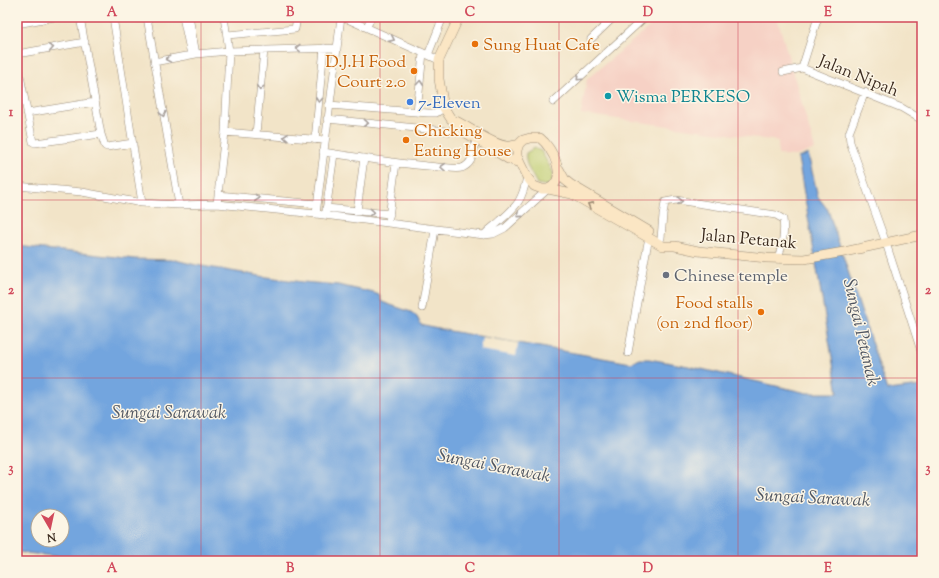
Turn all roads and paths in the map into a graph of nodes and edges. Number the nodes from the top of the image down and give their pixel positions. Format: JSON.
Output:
{"nodes":[{"id":1,"x":54,"y":17,"type":"edge"},
{"id":2,"x":80,"y":17,"type":"edge"},
{"id":3,"x":113,"y":17,"type":"edge"},
{"id":4,"x":147,"y":17,"type":"edge"},
{"id":5,"x":183,"y":17,"type":"edge"},
{"id":6,"x":189,"y":17,"type":"edge"},
{"id":7,"x":224,"y":17,"type":"edge"},
{"id":8,"x":297,"y":17,"type":"edge"},
{"id":9,"x":342,"y":17,"type":"edge"},
{"id":10,"x":371,"y":17,"type":"edge"},
{"id":11,"x":444,"y":17,"type":"edge"},
{"id":12,"x":458,"y":17,"type":"edge"},
{"id":13,"x":614,"y":17,"type":"edge"},
{"id":14,"x":645,"y":17,"type":"edge"},
{"id":15,"x":818,"y":17,"type":"edge"},
{"id":16,"x":17,"y":24,"type":"edge"},
{"id":17,"x":367,"y":27,"type":"junction"},
{"id":18,"x":227,"y":35,"type":"junction"},
{"id":19,"x":591,"y":39,"type":"dead end"},
{"id":20,"x":85,"y":42,"type":"junction"},
{"id":21,"x":324,"y":48,"type":"junction"},
{"id":22,"x":337,"y":48,"type":"junction"},
{"id":23,"x":264,"y":50,"type":"junction"},
{"id":24,"x":229,"y":51,"type":"junction"},
{"id":25,"x":17,"y":54,"type":"edge"},
{"id":26,"x":425,"y":54,"type":"junction"},
{"id":27,"x":194,"y":55,"type":"junction"},
{"id":28,"x":17,"y":60,"type":"edge"},
{"id":29,"x":439,"y":60,"type":"junction"},
{"id":30,"x":154,"y":62,"type":"junction"},
{"id":31,"x":802,"y":68,"type":"junction"},
{"id":32,"x":783,"y":72,"type":"dead end"},
{"id":33,"x":865,"y":92,"type":"junction"},
{"id":34,"x":95,"y":102,"type":"junction"},
{"id":35,"x":553,"y":102,"type":"dead end"},
{"id":36,"x":329,"y":105,"type":"junction"},
{"id":37,"x":444,"y":108,"type":"junction"},
{"id":38,"x":417,"y":112,"type":"junction"},
{"id":39,"x":27,"y":113,"type":"junction"},
{"id":40,"x":327,"y":119,"type":"junction"},
{"id":41,"x":451,"y":119,"type":"junction"},
{"id":42,"x":922,"y":120,"type":"edge"},
{"id":43,"x":225,"y":132,"type":"junction"},
{"id":44,"x":466,"y":133,"type":"junction"},
{"id":45,"x":101,"y":134,"type":"junction"},
{"id":46,"x":256,"y":134,"type":"junction"},
{"id":47,"x":315,"y":140,"type":"junction"},
{"id":48,"x":324,"y":140,"type":"junction"},
{"id":49,"x":478,"y":140,"type":"junction"},
{"id":50,"x":133,"y":143,"type":"junction"},
{"id":51,"x":519,"y":144,"type":"junction"},
{"id":52,"x":323,"y":152,"type":"junction"},
{"id":53,"x":334,"y":154,"type":"junction"},
{"id":54,"x":364,"y":158,"type":"junction"},
{"id":55,"x":396,"y":163,"type":"junction"},
{"id":56,"x":520,"y":163,"type":"junction"},
{"id":57,"x":558,"y":169,"type":"junction"},
{"id":58,"x":527,"y":177,"type":"junction"},
{"id":59,"x":17,"y":186,"type":"edge"},
{"id":60,"x":548,"y":189,"type":"junction"},
{"id":61,"x":218,"y":195,"type":"junction"},
{"id":62,"x":142,"y":202,"type":"junction"},
{"id":63,"x":217,"y":204,"type":"junction"},
{"id":64,"x":317,"y":204,"type":"junction"},
{"id":65,"x":179,"y":205,"type":"junction"},
{"id":66,"x":357,"y":211,"type":"junction"},
{"id":67,"x":326,"y":212,"type":"junction"},
{"id":68,"x":316,"y":214,"type":"junction"},
{"id":69,"x":390,"y":214,"type":"junction"},
{"id":70,"x":388,"y":223,"type":"junction"},
{"id":71,"x":436,"y":230,"type":"junction"},
{"id":72,"x":484,"y":235,"type":"junction"},
{"id":73,"x":922,"y":235,"type":"edge"},
{"id":74,"x":649,"y":238,"type":"junction"},
{"id":75,"x":662,"y":238,"type":"junction"},
{"id":76,"x":886,"y":242,"type":"junction"},
{"id":77,"x":675,"y":246,"type":"junction"},
{"id":78,"x":778,"y":259,"type":"junction"},
{"id":79,"x":422,"y":308,"type":"dead end"},
{"id":80,"x":628,"y":353,"type":"dead end"},
{"id":81,"x":922,"y":354,"type":"edge"}],
"edges":[{"from":1,"to":16,"type":"street"},
{"from":2,"to":20,"type":"street"},
{"from":3,"to":50,"type":"street"},
{"from":4,"to":30,"type":"street"},
{"from":5,"to":27,"type":"street"},
{"from":6,"to":27,"type":"street"},
{"from":7,"to":18,"type":"street"},
{"from":8,"to":18,"type":"street"},
{"from":9,"to":17,"type":"street"},
{"from":9,"to":22,"type":"street"},
{"from":10,"to":17,"type":"street"},
{"from":11,"to":26,"type":"street"},
{"from":12,"to":29,"type":"street"},
{"from":13,"to":19,"type":"street"},
{"from":14,"to":35,"type":"street","one_way":true},
{"from":15,"to":31,"type":"street"},
{"from":17,"to":26,"type":"street","one_way":true},
{"from":18,"to":24,"type":"street"},
{"from":25,"to":20,"type":"street","one_way":true},
{"from":20,"to":34,"type":"street"},
{"from":21,"to":22,"type":"street"},
{"from":21,"to":23,"type":"street","one_way":true},
{"from":21,"to":47,"type":"street","one_way":true},
{"from":22,"to":36,"type":"street"},
{"from":23,"to":24,"type":"street"},
{"from":23,"to":46,"type":"street","one_way":true},
{"from":24,"to":27,"type":"street"},
{"from":24,"to":43,"type":"street"},
{"from":26,"to":29,"type":"street"},
{"from":38,"to":26,"type":"street","one_way":true},
{"from":27,"to":30,"type":"street","one_way":true},
{"from":28,"to":39,"type":"street"},
{"from":29,"to":37,"type":"street"},
{"from":30,"to":65,"type":"street","one_way":true},
{"from":31,"to":32,"type":"street","name":"Jalan Nipah"},
{"from":31,"to":33,"type":"street","name":"Jalan Nipah"},
{"from":33,"to":42,"type":"street","name":"Jalan Nipah"},
{"from":33,"to":76,"type":"street"},
{"from":34,"to":39,"type":"street"},
{"from":34,"to":45,"type":"street"},
{"from":36,"to":38,"type":"street"},
{"from":36,"to":40,"type":"street"},
{"from":37,"to":38,"type":"street"},
{"from":37,"to":41,"type":"street"},
{"from":39,"to":45,"type":"street"},
{"from":40,"to":44,"type":"street","one_way":true},
{"from":40,"to":48,"type":"street"},
{"from":41,"to":44,"type":"street"},
{"from":41,"to":51,"type":"street"},
{"from":43,"to":46,"type":"street"},
{"from":43,"to":61,"type":"street"},
{"from":44,"to":49,"type":"street"},
{"from":45,"to":50,"type":"street"},
{"from":47,"to":46,"type":"street","one_way":true},
{"from":47,"to":48,"type":"street"},
{"from":48,"to":52,"type":"street"},
{"from":49,"to":55,"type":"street","one_way":true},
{"from":49,"to":56,"type":"street"},
{"from":50,"to":62,"type":"street"},
{"from":51,"to":56,"type":"street"},
{"from":51,"to":57,"type":"street"},
{"from":52,"to":53,"type":"street"},
{"from":52,"to":64,"type":"street"},
{"from":53,"to":54,"type":"street"},
{"from":53,"to":67,"type":"street"},
{"from":54,"to":55,"type":"street"},
{"from":54,"to":66,"type":"street"},
{"from":55,"to":69,"type":"street"},
{"from":56,"to":58,"type":"street"},
{"from":57,"to":60,"type":"street"},
{"from":57,"to":75,"type":"street","name":"Jalan Petanak"},
{"from":58,"to":60,"type":"street"},
{"from":58,"to":72,"type":"street"},
{"from":59,"to":62,"type":"street"},
{"from":60,"to":72,"type":"street","one_way":true},
{"from":74,"to":60,"type":"street","name":"Jalan Petanak","one_way":true},
{"from":61,"to":63,"type":"street"},
{"from":61,"to":64,"type":"street","one_way":true},
{"from":62,"to":65,"type":"street"},
{"from":63,"to":65,"type":"street"},
{"from":63,"to":68,"type":"street"},
{"from":64,"to":68,"type":"street"},
{"from":66,"to":67,"type":"street"},
{"from":66,"to":69,"type":"street","one_way":true},
{"from":67,"to":68,"type":"street"},
{"from":67,"to":70,"type":"street"},
{"from":69,"to":70,"type":"street"},
{"from":70,"to":71,"type":"street"},
{"from":71,"to":72,"type":"street"},
{"from":71,"to":79,"type":"street"},
{"from":73,"to":76,"type":"street","name":"Jalan Petanak"},
{"from":74,"to":77,"type":"street","name":"Jalan Petanak"},
{"from":74,"to":80,"type":"street"},
{"from":75,"to":77,"type":"street","name":"Jalan Petanak"},
{"from":75,"to":78,"type":"street","one_way":true},
{"from":76,"to":78,"type":"street","name":"Jalan Petanak"},
{"from":76,"to":81,"type":"street"},
{"from":77,"to":78,"type":"street","name":"Jalan Petanak"}]}
